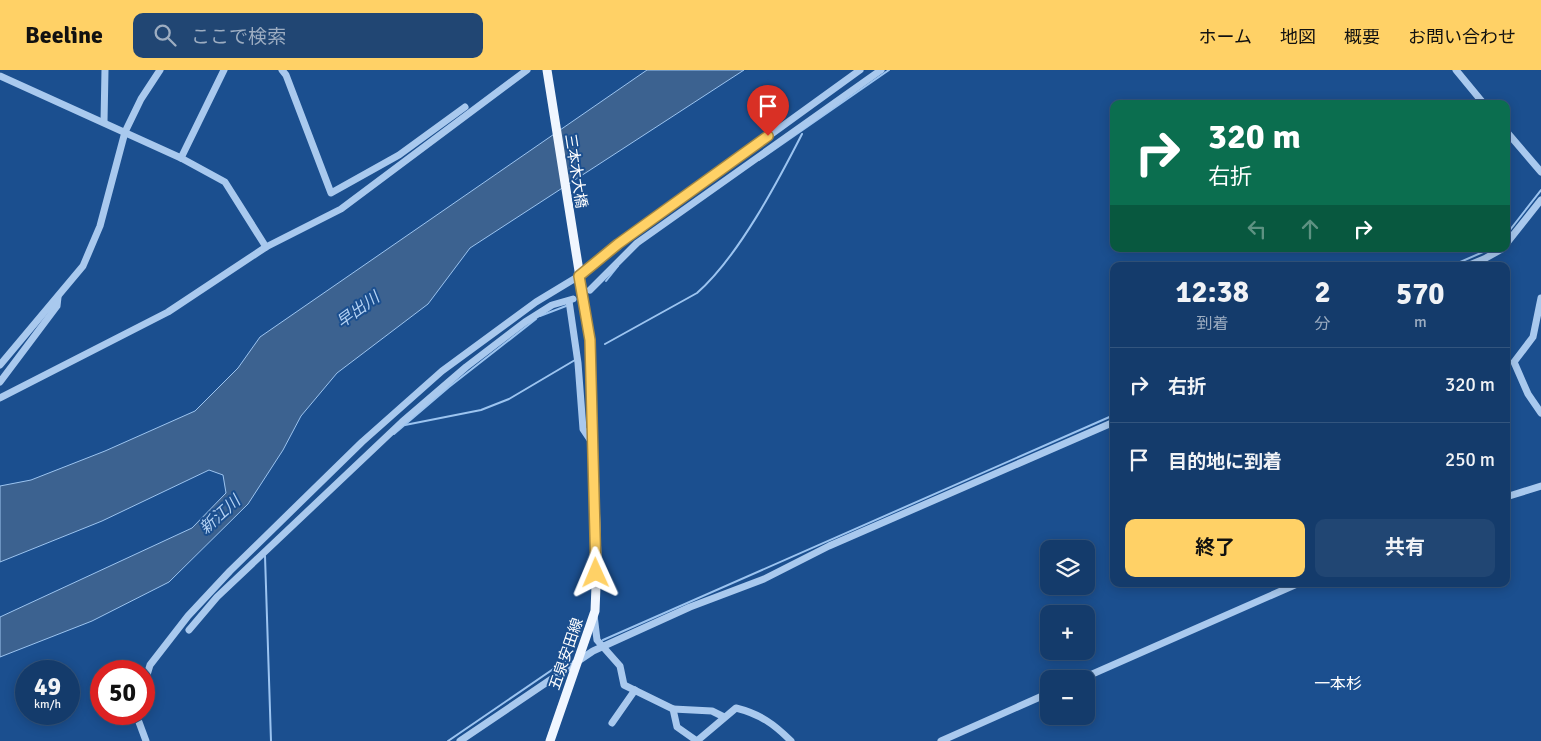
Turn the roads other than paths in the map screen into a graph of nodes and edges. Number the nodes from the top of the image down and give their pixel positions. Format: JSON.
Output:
{"nodes":[{"id":1,"x":105,"y":70,"type":"edge"},
{"id":2,"x":160,"y":70,"type":"edge"},
{"id":3,"x":224,"y":70,"type":"edge"},
{"id":4,"x":282,"y":70,"type":"edge"},
{"id":5,"x":527,"y":70,"type":"edge"},
{"id":6,"x":547,"y":70,"type":"edge"},
{"id":7,"x":860,"y":70,"type":"edge"},
{"id":8,"x":881,"y":70,"type":"edge"},
{"id":9,"x":1456,"y":70,"type":"edge"},
{"id":10,"x":0,"y":76,"type":"edge"},
{"id":11,"x":1481,"y":100,"type":"edge"},
{"id":12,"x":465,"y":107,"type":"dead end"},
{"id":13,"x":104,"y":122,"type":"junction"},
{"id":14,"x":125,"y":132,"type":"junction"},
{"id":15,"x":1510,"y":136,"type":"edge"},
{"id":16,"x":181,"y":158,"type":"junction"},
{"id":17,"x":1541,"y":172,"type":"edge"},
{"id":18,"x":1541,"y":200,"type":"edge"},
{"id":19,"x":1510,"y":239,"type":"edge"},
{"id":20,"x":266,"y":247,"type":"junction"},
{"id":21,"x":1497,"y":252,"type":"edge"},
{"id":22,"x":1477,"y":262,"type":"edge"},
{"id":23,"x":578,"y":274,"type":"junction"},
{"id":24,"x":590,"y":290,"type":"dead end"},
{"id":25,"x":58,"y":296,"type":"junction"},
{"id":26,"x":1541,"y":298,"type":"edge"},
{"id":27,"x":0,"y":365,"type":"edge"},
{"id":28,"x":0,"y":382,"type":"edge"},
{"id":29,"x":0,"y":398,"type":"edge"},
{"id":30,"x":1541,"y":413,"type":"edge"},
{"id":31,"x":1110,"y":424,"type":"edge"},
{"id":32,"x":593,"y":444,"type":"junction"},
{"id":33,"x":1541,"y":486,"type":"edge"},
{"id":34,"x":1510,"y":496,"type":"edge"},
{"id":35,"x":1290,"y":587,"type":"edge"},
{"id":36,"x":594,"y":615,"type":"junction"},
{"id":37,"x":189,"y":630,"type":"dead end"},
{"id":38,"x":602,"y":647,"type":"junction"},
{"id":39,"x":579,"y":659,"type":"junction"},
{"id":40,"x":154,"y":660,"type":"edge"},
{"id":41,"x":1095,"y":673,"type":"edge"},
{"id":42,"x":635,"y":690,"type":"junction"},
{"id":43,"x":1040,"y":697,"type":"edge"},
{"id":44,"x":673,"y":709,"type":"junction"},
{"id":45,"x":724,"y":717,"type":"junction"},
{"id":46,"x":612,"y":723,"type":"dead end"},
{"id":47,"x":140,"y":725,"type":"edge"},
{"id":48,"x":553,"y":740,"type":"edge"},
{"id":49,"x":146,"y":741,"type":"edge"},
{"id":50,"x":460,"y":741,"type":"edge"},
{"id":51,"x":697,"y":741,"type":"edge"},
{"id":52,"x":791,"y":741,"type":"edge"},
{"id":53,"x":941,"y":741,"type":"edge"}],
"edges":[{"from":1,"to":13,"type":"street"},
{"from":2,"to":14,"type":"street"},
{"from":3,"to":16,"type":"street"},
{"from":4,"to":12,"type":"street"},
{"from":5,"to":20,"type":"street"},
{"from":6,"to":23,"type":"main road","name":"三本木大橋"},
{"from":7,"to":23,"type":"street"},
{"from":8,"to":24,"type":"street"},
{"from":9,"to":11,"type":"street"},
{"from":10,"to":13,"type":"street"},
{"from":13,"to":14,"type":"street"},
{"from":14,"to":16,"type":"street"},
{"from":14,"to":25,"type":"street"},
{"from":15,"to":17,"type":"street"},
{"from":16,"to":20,"type":"street"},
{"from":18,"to":19,"type":"street"},
{"from":20,"to":29,"type":"street"},
{"from":21,"to":22,"type":"street"},
{"from":23,"to":32,"type":"main road","name":"五泉安田線"},
{"from":23,"to":40,"type":"street"},
{"from":25,"to":27,"type":"street"},
{"from":25,"to":28,"type":"street"},
{"from":26,"to":30,"type":"street"},
{"from":31,"to":38,"type":"street"},
{"from":32,"to":36,"type":"main road","name":"五泉安田線"},
{"from":32,"to":37,"type":"street"},
{"from":33,"to":34,"type":"street"},
{"from":35,"to":41,"type":"street"},
{"from":36,"to":38,"type":"street"},
{"from":36,"to":39,"type":"main road","name":"五泉安田線"},
{"from":38,"to":39,"type":"street"},
{"from":38,"to":42,"type":"street"},
{"from":39,"to":48,"type":"main road","name":"五泉安田線"},
{"from":39,"to":50,"type":"street"},
{"from":42,"to":44,"type":"street"},
{"from":42,"to":46,"type":"street"},
{"from":43,"to":53,"type":"street"},
{"from":44,"to":45,"type":"street"},
{"from":44,"to":51,"type":"street"},
{"from":45,"to":51,"type":"street"},
{"from":45,"to":52,"type":"street"},
{"from":47,"to":49,"type":"street"}]}
